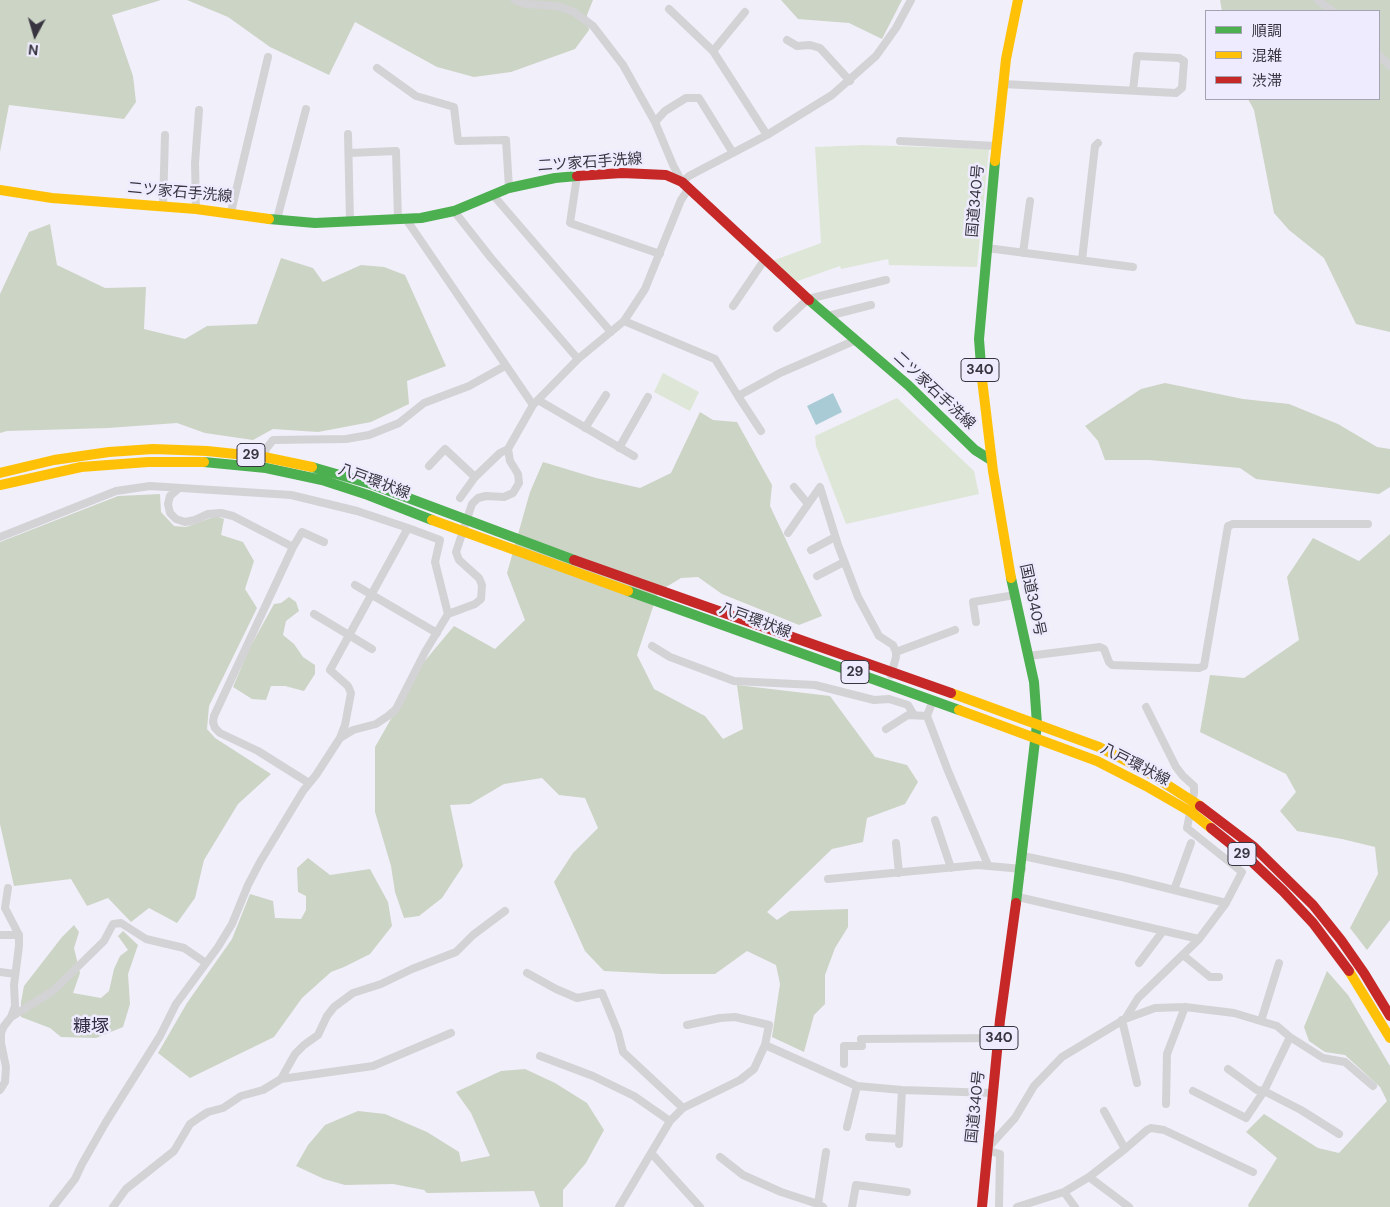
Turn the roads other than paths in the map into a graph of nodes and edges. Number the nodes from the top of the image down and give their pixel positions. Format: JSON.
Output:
{"nodes":[{"id":1,"x":515,"y":0,"type":"edge"},
{"id":2,"x":911,"y":0,"type":"edge"},
{"id":3,"x":1018,"y":0,"type":"edge"},
{"id":4,"x":1318,"y":0,"type":"edge"},
{"id":5,"x":669,"y":9,"type":"dead end"},
{"id":6,"x":1331,"y":10,"type":"edge"},
{"id":7,"x":745,"y":12,"type":"dead end"},
{"id":8,"x":787,"y":40,"type":"dead end"},
{"id":9,"x":713,"y":51,"type":"junction"},
{"id":10,"x":1380,"y":56,"type":"edge"},
{"id":11,"x":268,"y":57,"type":"dead end"},
{"id":12,"x":1390,"y":66,"type":"edge"},
{"id":13,"x":377,"y":68,"type":"dead end"},
{"id":14,"x":850,"y":81,"type":"junction"},
{"id":15,"x":1003,"y":84,"type":"junction"},
{"id":16,"x":1133,"y":90,"type":"junction"},
{"id":17,"x":306,"y":109,"type":"dead end"},
{"id":18,"x":199,"y":110,"type":"dead end"},
{"id":19,"x":655,"y":122,"type":"junction"},
{"id":20,"x":348,"y":134,"type":"dead end"},
{"id":21,"x":164,"y":135,"type":"dead end"},
{"id":22,"x":767,"y":135,"type":"junction"},
{"id":23,"x":900,"y":141,"type":"dead end"},
{"id":24,"x":1098,"y":144,"type":"dead end"},
{"id":25,"x":996,"y":146,"type":"junction"},
{"id":26,"x":349,"y":153,"type":"junction"},
{"id":27,"x":733,"y":153,"type":"junction"},
{"id":28,"x":577,"y":176,"type":"junction"},
{"id":29,"x":686,"y":185,"type":"junction"},
{"id":30,"x":509,"y":188,"type":"junction"},
{"id":31,"x":0,"y":190,"type":"edge"},
{"id":32,"x":493,"y":195,"type":"junction"},
{"id":33,"x":1030,"y":201,"type":"dead end"},
{"id":34,"x":163,"y":206,"type":"junction"},
{"id":35,"x":196,"y":209,"type":"junction"},
{"id":36,"x":454,"y":211,"type":"junction"},
{"id":37,"x":231,"y":212,"type":"junction"},
{"id":38,"x":277,"y":219,"type":"junction"},
{"id":39,"x":402,"y":220,"type":"junction"},
{"id":40,"x":350,"y":222,"type":"junction"},
{"id":41,"x":987,"y":248,"type":"junction"},
{"id":42,"x":1023,"y":253,"type":"junction"},
{"id":43,"x":660,"y":254,"type":"junction"},
{"id":44,"x":765,"y":259,"type":"junction"},
{"id":45,"x":1082,"y":260,"type":"junction"},
{"id":46,"x":1134,"y":267,"type":"dead end"},
{"id":47,"x":886,"y":280,"type":"dead end"},
{"id":48,"x":808,"y":299,"type":"junction"},
{"id":49,"x":871,"y":304,"type":"dead end"},
{"id":50,"x":734,"y":306,"type":"dead end"},
{"id":51,"x":828,"y":316,"type":"junction"},
{"id":52,"x":624,"y":321,"type":"junction"},
{"id":53,"x":778,"y":328,"type":"dead end"},
{"id":54,"x":611,"y":332,"type":"junction"},
{"id":55,"x":856,"y":340,"type":"junction"},
{"id":56,"x":578,"y":359,"type":"junction"},
{"id":57,"x":505,"y":366,"type":"junction"},
{"id":58,"x":606,"y":395,"type":"dead end"},
{"id":59,"x":738,"y":396,"type":"junction"},
{"id":60,"x":648,"y":397,"type":"dead end"},
{"id":61,"x":535,"y":403,"type":"junction"},
{"id":62,"x":585,"y":428,"type":"junction"},
{"id":63,"x":761,"y":431,"type":"dead end"},
{"id":64,"x":508,"y":448,"type":"junction"},
{"id":65,"x":619,"y":448,"type":"junction"},
{"id":66,"x":634,"y":456,"type":"dead end"},
{"id":67,"x":264,"y":457,"type":"junction"},
{"id":68,"x":991,"y":460,"type":"junction"},
{"id":69,"x":429,"y":466,"type":"dead end"},
{"id":70,"x":0,"y":473,"type":"edge"},
{"id":71,"x":475,"y":478,"type":"junction"},
{"id":72,"x":0,"y":485,"type":"edge"},
{"id":73,"x":794,"y":487,"type":"dead end"},
{"id":74,"x":178,"y":489,"type":"junction"},
{"id":75,"x":460,"y":498,"type":"dead end"},
{"id":76,"x":808,"y":504,"type":"junction"},
{"id":77,"x":465,"y":520,"type":"junction"},
{"id":78,"x":1368,"y":524,"type":"dead end"},
{"id":79,"x":408,"y":528,"type":"junction"},
{"id":80,"x":461,"y":532,"type":"junction"},
{"id":81,"x":788,"y":533,"type":"dead end"},
{"id":82,"x":0,"y":537,"type":"edge"},
{"id":83,"x":835,"y":537,"type":"junction"},
{"id":84,"x":324,"y":542,"type":"dead end"},
{"id":85,"x":293,"y":547,"type":"junction"},
{"id":86,"x":811,"y":550,"type":"dead end"},
{"id":87,"x":844,"y":562,"type":"junction"},
{"id":88,"x":817,"y":576,"type":"dead end"},
{"id":89,"x":355,"y":585,"type":"dead end"},
{"id":90,"x":1015,"y":595,"type":"junction"},
{"id":91,"x":372,"y":596,"type":"junction"},
{"id":92,"x":676,"y":603,"type":"junction"},
{"id":93,"x":314,"y":614,"type":"dead end"},
{"id":94,"x":448,"y":614,"type":"junction"},
{"id":95,"x":976,"y":622,"type":"dead end"},
{"id":96,"x":954,"y":630,"type":"dead end"},
{"id":97,"x":437,"y":633,"type":"junction"},
{"id":98,"x":350,"y":636,"type":"junction"},
{"id":99,"x":652,"y":646,"type":"dead end"},
{"id":100,"x":372,"y":649,"type":"dead end"},
{"id":101,"x":896,"y":652,"type":"junction"},
{"id":102,"x":1028,"y":656,"type":"junction"},
{"id":103,"x":892,"y":672,"type":"junction"},
{"id":104,"x":888,"y":684,"type":"junction"},
{"id":105,"x":933,"y":700,"type":"junction"},
{"id":106,"x":1146,"y":707,"type":"dead end"},
{"id":107,"x":914,"y":715,"type":"junction"},
{"id":108,"x":928,"y":716,"type":"junction"},
{"id":109,"x":1037,"y":724,"type":"junction"},
{"id":110,"x":886,"y":729,"type":"dead end"},
{"id":111,"x":1036,"y":737,"type":"junction"},
{"id":112,"x":340,"y":738,"type":"junction"},
{"id":113,"x":309,"y":784,"type":"junction"},
{"id":114,"x":1193,"y":800,"type":"junction"},
{"id":115,"x":1191,"y":812,"type":"junction"},
{"id":116,"x":935,"y":820,"type":"dead end"},
{"id":117,"x":896,"y":843,"type":"dead end"},
{"id":118,"x":1192,"y":843,"type":"dead end"},
{"id":119,"x":1024,"y":856,"type":"junction"},
{"id":120,"x":988,"y":865,"type":"junction"},
{"id":121,"x":951,"y":868,"type":"junction"},
{"id":122,"x":1022,"y":869,"type":"junction"},
{"id":123,"x":900,"y":873,"type":"junction"},
{"id":124,"x":828,"y":879,"type":"dead end"},
{"id":125,"x":8,"y":888,"type":"dead end"},
{"id":126,"x":1174,"y":890,"type":"junction"},
{"id":127,"x":1018,"y":897,"type":"junction"},
{"id":128,"x":1226,"y":903,"type":"junction"},
{"id":129,"x":505,"y":911,"type":"dead end"},
{"id":130,"x":1163,"y":930,"type":"junction"},
{"id":131,"x":0,"y":935,"type":"edge"},
{"id":132,"x":19,"y":935,"type":"junction"},
{"id":133,"x":1199,"y":939,"type":"junction"},
{"id":134,"x":1183,"y":955,"type":"junction"},
{"id":135,"x":206,"y":963,"type":"junction"},
{"id":136,"x":1140,"y":963,"type":"dead end"},
{"id":137,"x":1279,"y":963,"type":"dead end"},
{"id":138,"x":0,"y":972,"type":"edge"},
{"id":139,"x":527,"y":973,"type":"dead end"},
{"id":140,"x":15,"y":974,"type":"junction"},
{"id":141,"x":1219,"y":977,"type":"dead end"},
{"id":142,"x":1185,"y":1007,"type":"junction"},
{"id":143,"x":1390,"y":1016,"type":"edge"},
{"id":144,"x":11,"y":1017,"type":"junction"},
{"id":145,"x":1124,"y":1020,"type":"junction"},
{"id":146,"x":1262,"y":1021,"type":"junction"},
{"id":147,"x":687,"y":1025,"type":"dead end"},
{"id":148,"x":451,"y":1033,"type":"dead end"},
{"id":149,"x":1290,"y":1037,"type":"junction"},
{"id":150,"x":999,"y":1038,"type":"junction"},
{"id":151,"x":1390,"y":1038,"type":"edge"},
{"id":152,"x":765,"y":1045,"type":"junction"},
{"id":153,"x":540,"y":1056,"type":"dead end"},
{"id":154,"x":844,"y":1064,"type":"dead end"},
{"id":155,"x":1228,"y":1069,"type":"dead end"},
{"id":156,"x":2,"y":1079,"type":"edge"},
{"id":157,"x":281,"y":1079,"type":"junction"},
{"id":158,"x":1137,"y":1082,"type":"dead end"},
{"id":159,"x":857,"y":1086,"type":"junction"},
{"id":160,"x":1373,"y":1086,"type":"dead end"},
{"id":161,"x":0,"y":1090,"type":"edge"},
{"id":162,"x":902,"y":1090,"type":"junction"},
{"id":163,"x":1193,"y":1091,"type":"dead end"},
{"id":164,"x":1264,"y":1091,"type":"junction"},
{"id":165,"x":993,"y":1093,"type":"junction"},
{"id":166,"x":1166,"y":1104,"type":"dead end"},
{"id":167,"x":683,"y":1108,"type":"junction"},
{"id":168,"x":1104,"y":1111,"type":"dead end"},
{"id":169,"x":670,"y":1121,"type":"junction"},
{"id":170,"x":847,"y":1127,"type":"dead end"},
{"id":171,"x":1339,"y":1134,"type":"dead end"},
{"id":172,"x":869,"y":1137,"type":"dead end"},
{"id":173,"x":1125,"y":1149,"type":"junction"},
{"id":174,"x":986,"y":1150,"type":"junction"},
{"id":175,"x":826,"y":1152,"type":"dead end"},
{"id":176,"x":652,"y":1154,"type":"junction"},
{"id":177,"x":720,"y":1157,"type":"dead end"},
{"id":178,"x":1253,"y":1172,"type":"dead end"},
{"id":179,"x":1090,"y":1177,"type":"junction"},
{"id":180,"x":907,"y":1192,"type":"dead end"},
{"id":181,"x":1064,"y":1192,"type":"junction"},
{"id":182,"x":820,"y":1205,"type":"edge"},
{"id":183,"x":53,"y":1207,"type":"edge"},
{"id":184,"x":113,"y":1207,"type":"edge"},
{"id":185,"x":619,"y":1207,"type":"edge"},
{"id":186,"x":700,"y":1207,"type":"edge"},
{"id":187,"x":852,"y":1207,"type":"edge"},
{"id":188,"x":982,"y":1207,"type":"edge"},
{"id":189,"x":999,"y":1207,"type":"edge"},
{"id":190,"x":1017,"y":1207,"type":"edge"},
{"id":191,"x":1075,"y":1207,"type":"edge"},
{"id":192,"x":1129,"y":1207,"type":"edge"}],
"edges":[{"from":1,"to":19,"type":"street"},
{"from":2,"to":14,"type":"street"},
{"from":3,"to":15,"type":"main road","name":"国道340号","number":"340"},
{"from":4,"to":6,"type":"street"},
{"from":5,"to":9,"type":"street"},
{"from":7,"to":9,"type":"street"},
{"from":8,"to":14,"type":"street"},
{"from":9,"to":22,"type":"street"},
{"from":10,"to":12,"type":"street"},
{"from":11,"to":37,"type":"street"},
{"from":13,"to":30,"type":"street"},
{"from":14,"to":22,"type":"street"},
{"from":15,"to":16,"type":"street"},
{"from":15,"to":25,"type":"main road","name":"国道340号","number":"340"},
{"from":16,"to":16,"type":"street"},
{"from":17,"to":38,"type":"street"},
{"from":18,"to":35,"type":"street"},
{"from":19,"to":27,"type":"street"},
{"from":19,"to":29,"type":"street"},
{"from":20,"to":26,"type":"street"},
{"from":21,"to":34,"type":"street"},
{"from":22,"to":27,"type":"street"},
{"from":23,"to":25,"type":"street"},
{"from":24,"to":45,"type":"street"},
{"from":25,"to":41,"type":"main road","name":"国道340号","number":"340"},
{"from":26,"to":39,"type":"street"},
{"from":26,"to":40,"type":"street"},
{"from":27,"to":29,"type":"street"},
{"from":28,"to":29,"type":"main road","name":"二ツ家石手洗線"},
{"from":28,"to":30,"type":"main road","name":"二ツ家石手洗線"},
{"from":28,"to":43,"type":"street"},
{"from":29,"to":43,"type":"street"},
{"from":29,"to":44,"type":"main road","name":"二ツ家石手洗線"},
{"from":30,"to":32,"type":"main road","name":"二ツ家石手洗線"},
{"from":31,"to":34,"type":"main road","name":"二ツ家石手洗線"},
{"from":32,"to":36,"type":"main road","name":"二ツ家石手洗線"},
{"from":32,"to":54,"type":"street"},
{"from":33,"to":42,"type":"street"},
{"from":34,"to":35,"type":"main road","name":"二ツ家石手洗線"},
{"from":35,"to":37,"type":"main road","name":"二ツ家石手洗線"},
{"from":36,"to":39,"type":"main road","name":"二ツ家石手洗線"},
{"from":36,"to":56,"type":"street"},
{"from":37,"to":38,"type":"main road","name":"二ツ家石手洗線"},
{"from":38,"to":40,"type":"main road","name":"二ツ家石手洗線"},
{"from":39,"to":40,"type":"main road","name":"二ツ家石手洗線"},
{"from":39,"to":57,"type":"street"},
{"from":41,"to":42,"type":"street"},
{"from":41,"to":68,"type":"main road","name":"国道340号","number":"340"},
{"from":42,"to":45,"type":"street"},
{"from":43,"to":52,"type":"street"},
{"from":44,"to":48,"type":"main road","name":"二ツ家石手洗線"},
{"from":44,"to":50,"type":"street"},
{"from":45,"to":46,"type":"street"},
{"from":47,"to":48,"type":"street"},
{"from":48,"to":51,"type":"main road","name":"二ツ家石手洗線"},
{"from":48,"to":53,"type":"street"},
{"from":49,"to":51,"type":"street"},
{"from":51,"to":55,"type":"main road","name":"二ツ家石手洗線"},
{"from":52,"to":54,"type":"street"},
{"from":52,"to":59,"type":"street"},
{"from":54,"to":56,"type":"street"},
{"from":55,"to":59,"type":"street"},
{"from":55,"to":68,"type":"main road","name":"二ツ家石手洗線"},
{"from":56,"to":61,"type":"street"},
{"from":57,"to":61,"type":"street"},
{"from":57,"to":67,"type":"street"},
{"from":58,"to":62,"type":"street"},
{"from":59,"to":63,"type":"street"},
{"from":60,"to":65,"type":"street"},
{"from":61,"to":62,"type":"street"},
{"from":61,"to":64,"type":"street"},
{"from":62,"to":65,"type":"street"},
{"from":64,"to":71,"type":"street"},
{"from":64,"to":77,"type":"street"},
{"from":65,"to":66,"type":"street"},
{"from":67,"to":70,"type":"main road","name":"八戸環状線","number":"29"},
{"from":67,"to":77,"type":"main road","name":"八戸環状線","number":"29"},
{"from":68,"to":90,"type":"main road","name":"国道340号","number":"340"},
{"from":69,"to":71,"type":"street"},
{"from":71,"to":75,"type":"street"},
{"from":72,"to":80,"type":"main road","name":"八戸環状線","number":"29"},
{"from":73,"to":76,"type":"street"},
{"from":74,"to":79,"type":"street"},
{"from":74,"to":82,"type":"street"},
{"from":74,"to":85,"type":"street"},
{"from":76,"to":81,"type":"street"},
{"from":76,"to":83,"type":"street"},
{"from":77,"to":80,"type":"street"},
{"from":77,"to":92,"type":"main road","name":"八戸環状線","number":"29"},
{"from":78,"to":102,"type":"street"},
{"from":79,"to":91,"type":"street"},
{"from":79,"to":94,"type":"street"},
{"from":80,"to":92,"type":"main road","name":"八戸環状線","number":"29"},
{"from":80,"to":94,"type":"street"},
{"from":83,"to":86,"type":"street"},
{"from":83,"to":87,"type":"street"},
{"from":84,"to":85,"type":"street"},
{"from":85,"to":113,"type":"street"},
{"from":87,"to":88,"type":"street"},
{"from":87,"to":101,"type":"street"},
{"from":89,"to":91,"type":"street"},
{"from":90,"to":95,"type":"street"},
{"from":90,"to":102,"type":"main road","name":"国道340号","number":"340"},
{"from":91,"to":97,"type":"street"},
{"from":91,"to":98,"type":"street"},
{"from":92,"to":103,"type":"main road","name":"八戸環状線","number":"29"},
{"from":92,"to":104,"type":"main road","name":"八戸環状線","number":"29"},
{"from":93,"to":98,"type":"street"},
{"from":94,"to":97,"type":"street"},
{"from":96,"to":101,"type":"street"},
{"from":97,"to":112,"type":"street"},
{"from":98,"to":100,"type":"street"},
{"from":98,"to":112,"type":"street"},
{"from":99,"to":107,"type":"street"},
{"from":101,"to":103,"type":"street"},
{"from":102,"to":109,"type":"main road","name":"国道340号","number":"340"},
{"from":103,"to":104,"type":"street"},
{"from":103,"to":109,"type":"main road","name":"八戸環状線","number":"29"},
{"from":104,"to":105,"type":"main road","name":"八戸環状線","number":"29"},
{"from":105,"to":108,"type":"street"},
{"from":105,"to":111,"type":"main road","name":"八戸環状線","number":"29"},
{"from":106,"to":114,"type":"street"},
{"from":107,"to":108,"type":"street"},
{"from":107,"to":110,"type":"street"},
{"from":108,"to":120,"type":"street"},
{"from":109,"to":111,"type":"main road","name":"国道340号","number":"340"},
{"from":109,"to":114,"type":"main road","name":"八戸環状線","number":"29"},
{"from":111,"to":115,"type":"main road","name":"八戸環状線","number":"29"},
{"from":111,"to":119,"type":"main road","name":"国道340号","number":"340"},
{"from":112,"to":113,"type":"street"},
{"from":113,"to":135,"type":"street"},
{"from":114,"to":115,"type":"street"},
{"from":114,"to":143,"type":"main road","name":"八戸環状線","number":"29"},
{"from":115,"to":128,"type":"street"},
{"from":115,"to":151,"type":"main road","name":"八戸環状線","number":"29"},
{"from":116,"to":121,"type":"street"},
{"from":117,"to":123,"type":"street"},
{"from":118,"to":126,"type":"street"},
{"from":119,"to":122,"type":"main road","name":"国道340号","number":"340"},
{"from":119,"to":126,"type":"street"},
{"from":120,"to":121,"type":"street"},
{"from":120,"to":122,"type":"street"},
{"from":121,"to":123,"type":"street"},
{"from":122,"to":127,"type":"main road","name":"国道340号","number":"340"},
{"from":123,"to":124,"type":"street"},
{"from":125,"to":132,"type":"street"},
{"from":126,"to":128,"type":"street"},
{"from":127,"to":130,"type":"street"},
{"from":127,"to":150,"type":"main road","name":"国道340号","number":"340"},
{"from":128,"to":133,"type":"street"},
{"from":129,"to":157,"type":"street"},
{"from":130,"to":133,"type":"street"},
{"from":130,"to":136,"type":"street"},
{"from":131,"to":132,"type":"street"},
{"from":132,"to":140,"type":"street"},
{"from":133,"to":134,"type":"street"},
{"from":134,"to":141,"type":"street"},
{"from":134,"to":145,"type":"street"},
{"from":135,"to":144,"type":"street"},
{"from":135,"to":183,"type":"street"},
{"from":137,"to":146,"type":"street"},
{"from":138,"to":140,"type":"street"},
{"from":139,"to":167,"type":"street"},
{"from":140,"to":144,"type":"street"},
{"from":142,"to":145,"type":"street"},
{"from":142,"to":146,"type":"street"},
{"from":142,"to":166,"type":"street"},
{"from":144,"to":156,"type":"street"},
{"from":145,"to":158,"type":"street"},
{"from":145,"to":174,"type":"street"},
{"from":146,"to":149,"type":"street"},
{"from":147,"to":152,"type":"street"},
{"from":148,"to":157,"type":"street"},
{"from":149,"to":160,"type":"street"},
{"from":149,"to":164,"type":"street"},
{"from":150,"to":154,"type":"street"},
{"from":150,"to":165,"type":"main road","name":"国道340号","number":"340"},
{"from":152,"to":159,"type":"street"},
{"from":152,"to":167,"type":"street"},
{"from":153,"to":169,"type":"street"},
{"from":155,"to":164,"type":"street"},
{"from":156,"to":161,"type":"street"},
{"from":157,"to":184,"type":"street"},
{"from":159,"to":162,"type":"street"},
{"from":159,"to":170,"type":"street"},
{"from":162,"to":165,"type":"street"},
{"from":162,"to":172,"type":"street"},
{"from":163,"to":164,"type":"street"},
{"from":164,"to":171,"type":"street"},
{"from":165,"to":174,"type":"main road","name":"国道340号","number":"340"},
{"from":167,"to":169,"type":"street"},
{"from":168,"to":173,"type":"street"},
{"from":169,"to":176,"type":"street"},
{"from":173,"to":178,"type":"street"},
{"from":173,"to":179,"type":"street"},
{"from":174,"to":188,"type":"main road","name":"国道340号","number":"340"},
{"from":174,"to":189,"type":"street"},
{"from":175,"to":182,"type":"street"},
{"from":176,"to":185,"type":"street"},
{"from":176,"to":186,"type":"street"},
{"from":177,"to":182,"type":"street"},
{"from":179,"to":181,"type":"street"},
{"from":179,"to":192,"type":"street"},
{"from":180,"to":187,"type":"street"},
{"from":181,"to":190,"type":"street"},
{"from":181,"to":191,"type":"street"}]}
